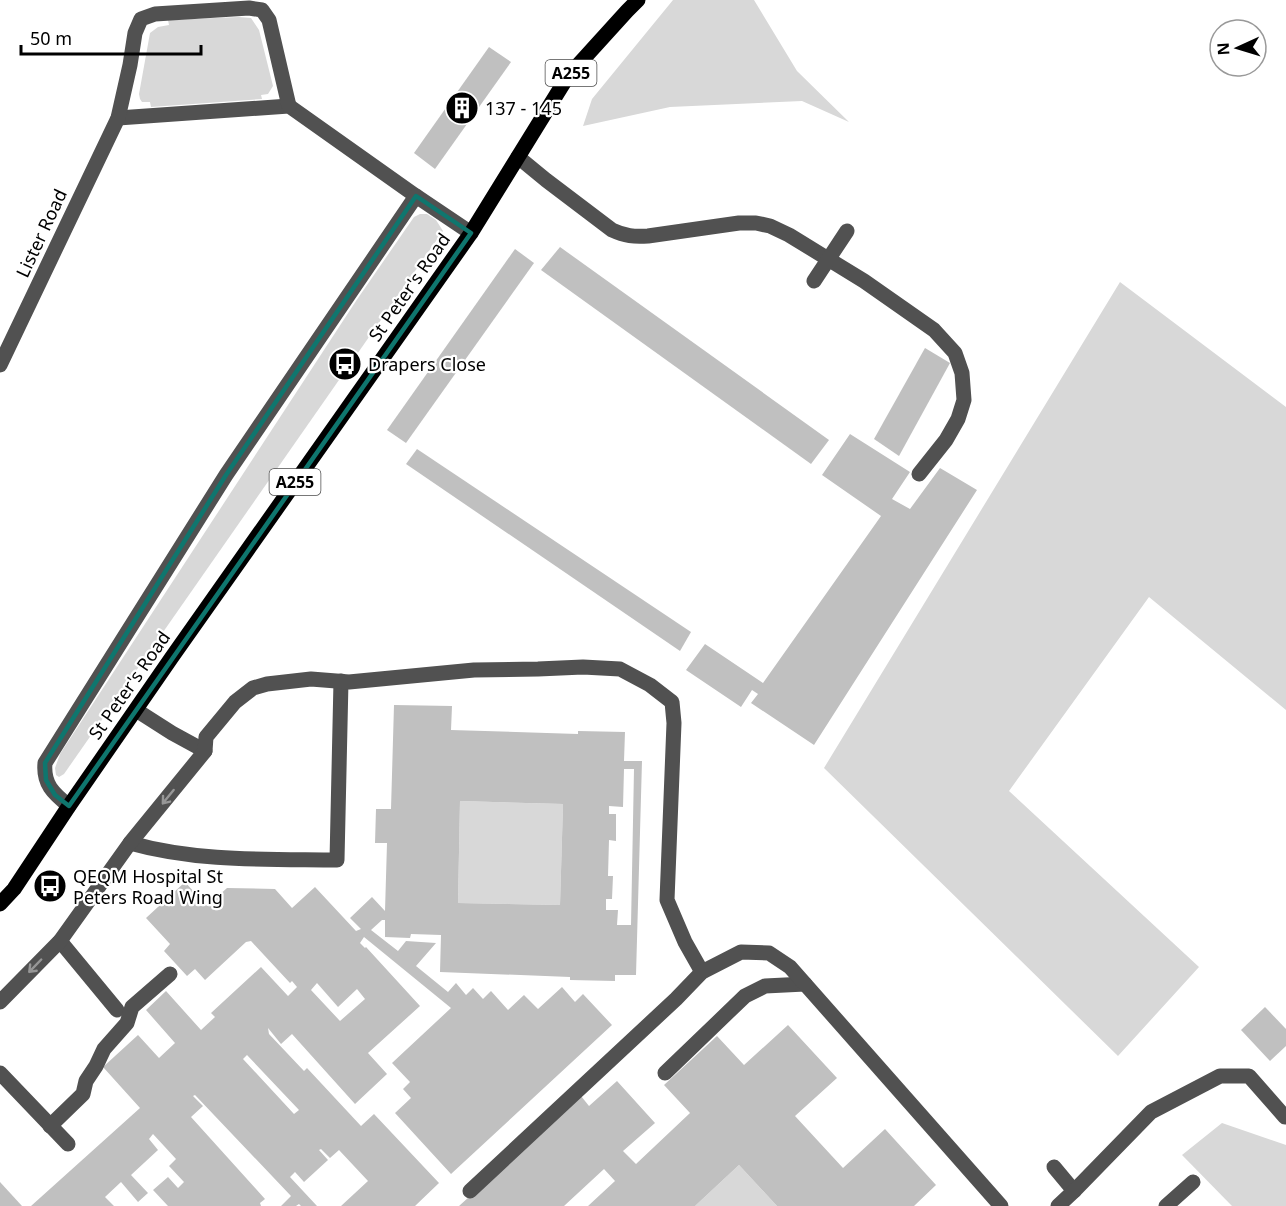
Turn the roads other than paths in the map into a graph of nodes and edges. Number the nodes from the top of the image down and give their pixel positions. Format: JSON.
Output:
{"nodes":[{"id":1,"x":638,"y":0,"type":"edge"},
{"id":2,"x":289,"y":106,"type":"junction"},
{"id":3,"x":118,"y":118,"type":"junction"},
{"id":4,"x":518,"y":157,"type":"junction"},
{"id":5,"x":416,"y":196,"type":"junction"},
{"id":6,"x":847,"y":231,"type":"dead end"},
{"id":7,"x":471,"y":233,"type":"junction"},
{"id":8,"x":829,"y":259,"type":"junction"},
{"id":9,"x":814,"y":281,"type":"dead end"},
{"id":10,"x":0,"y":365,"type":"edge"},
{"id":11,"x":919,"y":474,"type":"dead end"},
{"id":12,"x":341,"y":681,"type":"junction"},
{"id":13,"x":136,"y":710,"type":"junction"},
{"id":14,"x":205,"y":751,"type":"junction"},
{"id":15,"x":69,"y":806,"type":"junction"},
{"id":16,"x":130,"y":843,"type":"junction"},
{"id":17,"x":0,"y":904,"type":"edge"},
{"id":18,"x":60,"y":941,"type":"junction"},
{"id":19,"x":702,"y":972,"type":"junction"},
{"id":20,"x":170,"y":974,"type":"dead end"},
{"id":21,"x":805,"y":984,"type":"junction"},
{"id":22,"x":0,"y":1002,"type":"edge"},
{"id":23,"x":117,"y":1010,"type":"dead end"},
{"id":24,"x":0,"y":1073,"type":"edge"},
{"id":25,"x":665,"y":1073,"type":"dead end"},
{"id":26,"x":1286,"y":1117,"type":"edge"},
{"id":27,"x":50,"y":1126,"type":"junction"},
{"id":28,"x":68,"y":1144,"type":"dead end"},
{"id":29,"x":1054,"y":1167,"type":"dead end"},
{"id":30,"x":1193,"y":1182,"type":"dead end"},
{"id":31,"x":470,"y":1191,"type":"dead end"},
{"id":32,"x":1074,"y":1191,"type":"junction"},
{"id":33,"x":1001,"y":1206,"type":"edge"},
{"id":34,"x":1058,"y":1206,"type":"edge"},
{"id":35,"x":1166,"y":1206,"type":"edge"}],
"edges":[{"from":1,"to":4,"type":"main road","name":"St Peter's Road","number":"A255"},
{"from":2,"to":3,"type":"street"},
{"from":2,"to":3,"type":"street","name":"Lister Road"},
{"from":2,"to":5,"type":"street"},
{"from":3,"to":10,"type":"street","name":"Lister Road"},
{"from":4,"to":7,"type":"main road","name":"St Peter's Road","number":"A255"},
{"from":4,"to":8,"type":"street"},
{"from":5,"to":7,"type":"street"},
{"from":5,"to":15,"type":"street","name":"St Peter's Road"},
{"from":6,"to":8,"type":"street"},
{"from":7,"to":13,"type":"main road","name":"St Peter's Road","number":"A255"},
{"from":8,"to":9,"type":"street"},
{"from":8,"to":11,"type":"street"},
{"from":12,"to":14,"type":"street"},
{"from":12,"to":16,"type":"street"},
{"from":12,"to":19,"type":"street"},
{"from":13,"to":14,"type":"street"},
{"from":13,"to":15,"type":"main road","name":"St Peter's Road","number":"A255"},
{"from":14,"to":16,"type":"street","one_way":true},
{"from":15,"to":17,"type":"main road","name":"St Peter's Road","number":"A255"},
{"from":16,"to":18,"type":"street"},
{"from":18,"to":22,"type":"street","one_way":true},
{"from":18,"to":23,"type":"street"},
{"from":19,"to":21,"type":"street"},
{"from":19,"to":31,"type":"street"},
{"from":20,"to":27,"type":"street"},
{"from":21,"to":25,"type":"street"},
{"from":21,"to":33,"type":"street"},
{"from":24,"to":27,"type":"street"},
{"from":26,"to":32,"type":"street"},
{"from":27,"to":28,"type":"street"},
{"from":29,"to":32,"type":"street"},
{"from":30,"to":35,"type":"street"},
{"from":32,"to":34,"type":"street"}]}
